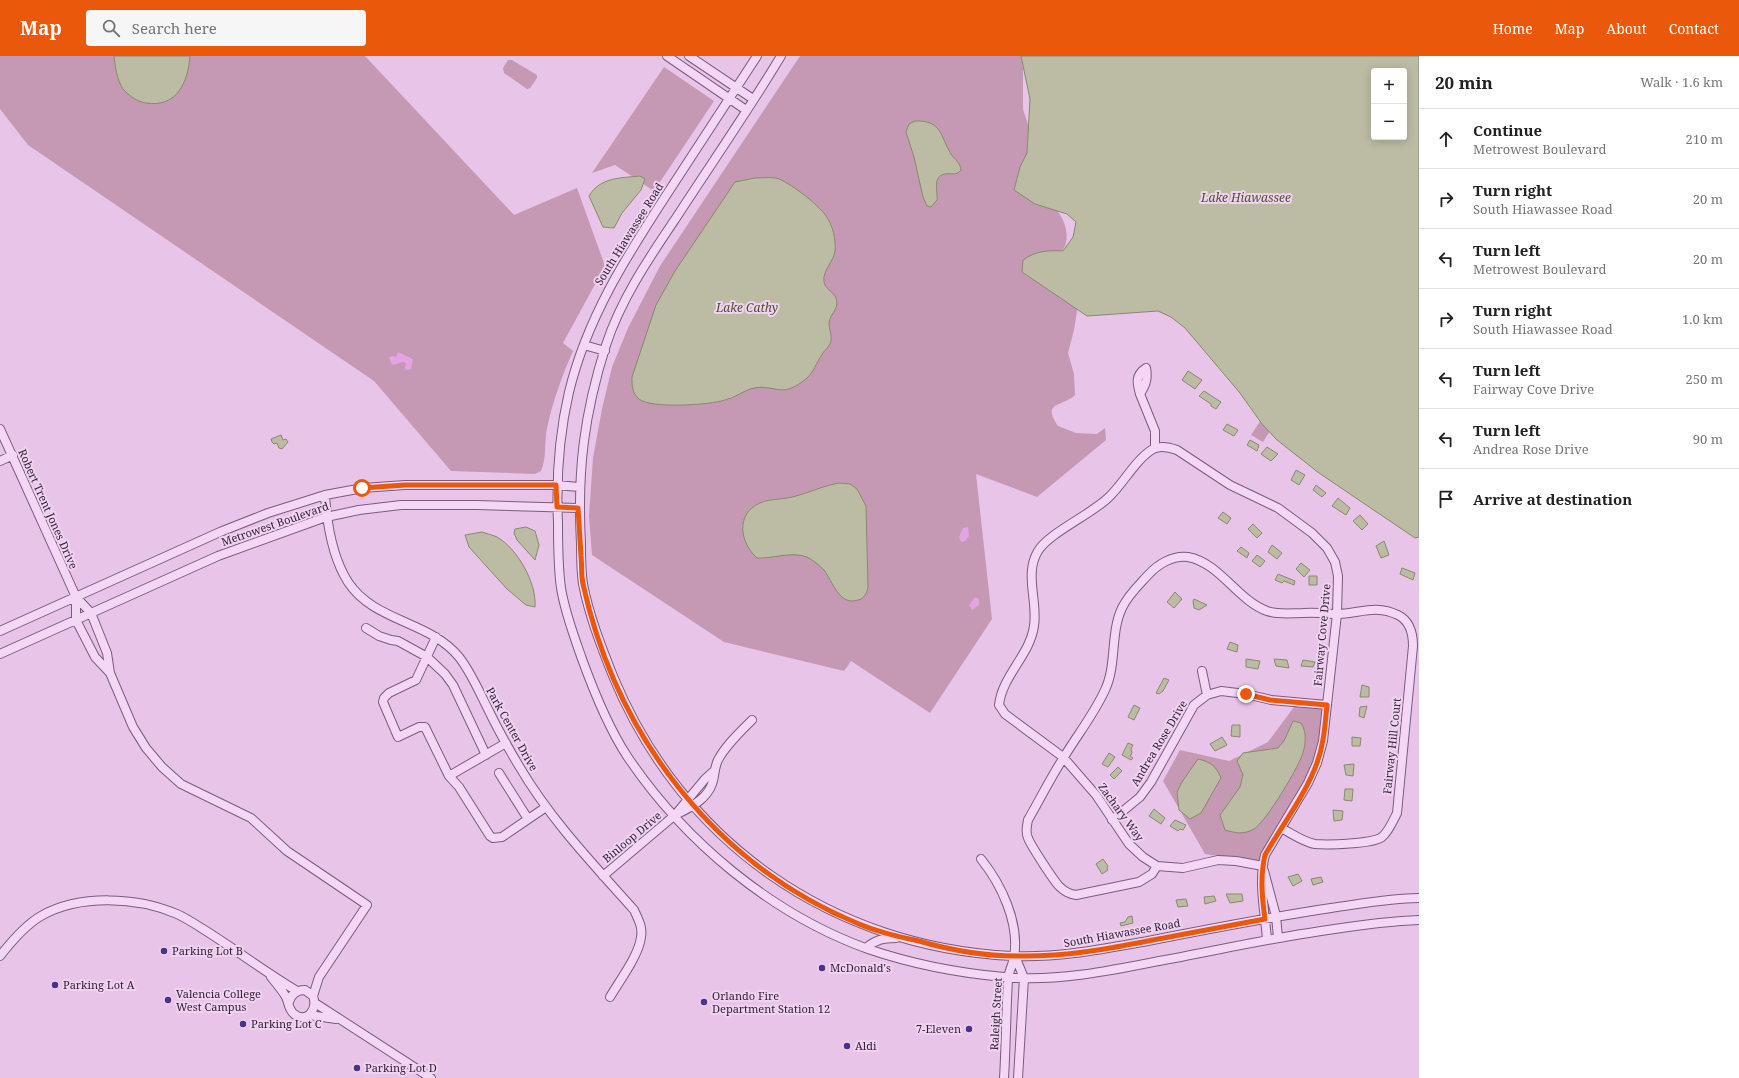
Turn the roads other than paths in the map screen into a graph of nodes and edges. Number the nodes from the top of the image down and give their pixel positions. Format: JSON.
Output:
{"nodes":[{"id":1,"x":667,"y":56,"type":"edge"},
{"id":2,"x":689,"y":56,"type":"edge"},
{"id":3,"x":757,"y":56,"type":"edge"},
{"id":4,"x":781,"y":56,"type":"edge"},
{"id":5,"x":676,"y":59,"type":"edge"},
{"id":6,"x":736,"y":87,"type":"junction"},
{"id":7,"x":728,"y":99,"type":"junction"},
{"id":8,"x":753,"y":99,"type":"junction"},
{"id":9,"x":746,"y":110,"type":"junction"},
{"id":10,"x":584,"y":345,"type":"junction"},
{"id":11,"x":604,"y":351,"type":"junction"},
{"id":12,"x":1140,"y":394,"type":"dead end"},
{"id":13,"x":0,"y":429,"type":"edge"},
{"id":14,"x":1155,"y":448,"type":"junction"},
{"id":15,"x":13,"y":456,"type":"junction"},
{"id":16,"x":0,"y":461,"type":"edge"},
{"id":17,"x":556,"y":485,"type":"junction"},
{"id":18,"x":579,"y":487,"type":"junction"},
{"id":19,"x":324,"y":495,"type":"junction"},
{"id":20,"x":557,"y":507,"type":"junction"},
{"id":21,"x":578,"y":508,"type":"junction"},
{"id":22,"x":326,"y":517,"type":"junction"},
{"id":23,"x":76,"y":597,"type":"junction"},
{"id":24,"x":91,"y":613,"type":"junction"},
{"id":25,"x":1337,"y":614,"type":"junction"},
{"id":26,"x":76,"y":620,"type":"junction"},
{"id":27,"x":366,"y":628,"type":"dead end"},
{"id":28,"x":0,"y":632,"type":"edge"},
{"id":29,"x":436,"y":637,"type":"junction"},
{"id":30,"x":0,"y":654,"type":"edge"},
{"id":31,"x":427,"y":657,"type":"junction"},
{"id":32,"x":1202,"y":671,"type":"dead end"},
{"id":33,"x":110,"y":673,"type":"junction"},
{"id":34,"x":1207,"y":695,"type":"junction"},
{"id":35,"x":1327,"y":705,"type":"junction"},
{"id":36,"x":752,"y":720,"type":"dead end"},
{"id":37,"x":506,"y":743,"type":"junction"},
{"id":38,"x":486,"y":755,"type":"junction"},
{"id":39,"x":1063,"y":757,"type":"junction"},
{"id":40,"x":714,"y":770,"type":"junction"},
{"id":41,"x":499,"y":773,"type":"dead end"},
{"id":42,"x":449,"y":776,"type":"junction"},
{"id":43,"x":687,"y":799,"type":"junction"},
{"id":44,"x":693,"y":806,"type":"junction"},
{"id":45,"x":546,"y":807,"type":"junction"},
{"id":46,"x":675,"y":815,"type":"junction"},
{"id":47,"x":528,"y":819,"type":"junction"},
{"id":48,"x":1112,"y":820,"type":"junction"},
{"id":49,"x":1281,"y":828,"type":"junction"},
{"id":50,"x":981,"y":859,"type":"dead end"},
{"id":51,"x":1157,"y":866,"type":"junction"},
{"id":52,"x":1262,"y":866,"type":"junction"},
{"id":53,"x":603,"y":876,"type":"junction"},
{"id":54,"x":1419,"y":898,"type":"edge"},
{"id":55,"x":1276,"y":916,"type":"junction"},
{"id":56,"x":1265,"y":919,"type":"junction"},
{"id":57,"x":1419,"y":920,"type":"edge"},
{"id":58,"x":903,"y":938,"type":"junction"},
{"id":59,"x":1278,"y":938,"type":"junction"},
{"id":60,"x":1267,"y":940,"type":"junction"},
{"id":61,"x":866,"y":948,"type":"junction"},
{"id":62,"x":0,"y":956,"type":"edge"},
{"id":63,"x":1015,"y":956,"type":"junction"},
{"id":64,"x":268,"y":973,"type":"junction"},
{"id":65,"x":319,"y":977,"type":"junction"},
{"id":66,"x":1008,"y":978,"type":"junction"},
{"id":67,"x":1024,"y":978,"type":"junction"},
{"id":68,"x":301,"y":991,"type":"junction"},
{"id":69,"x":610,"y":997,"type":"dead end"},
{"id":70,"x":314,"y":1000,"type":"junction"},
{"id":71,"x":289,"y":1002,"type":"junction"},
{"id":72,"x":309,"y":1015,"type":"junction"},
{"id":73,"x":344,"y":1022,"type":"junction"},
{"id":74,"x":431,"y":1078,"type":"edge"},
{"id":75,"x":1004,"y":1078,"type":"edge"},
{"id":76,"x":1018,"y":1078,"type":"edge"}],
"edges":[{"from":1,"to":5,"type":"street"},
{"from":2,"to":6,"type":"street"},
{"from":3,"to":6,"type":"street","name":"South Hiawassee Road"},
{"from":4,"to":8,"type":"street","name":"South Hiawassee Road"},
{"from":5,"to":7,"type":"street"},
{"from":6,"to":7,"type":"street","name":"South Hiawassee Road"},
{"from":6,"to":8,"type":"street"},
{"from":7,"to":9,"type":"street"},
{"from":7,"to":10,"type":"street","name":"South Hiawassee Road"},
{"from":8,"to":9,"type":"street","name":"South Hiawassee Road"},
{"from":9,"to":11,"type":"street","name":"South Hiawassee Road"},
{"from":10,"to":11,"type":"street"},
{"from":10,"to":17,"type":"street","name":"South Hiawassee Road"},
{"from":11,"to":18,"type":"street","name":"South Hiawassee Road"},
{"from":12,"to":14,"type":"street"},
{"from":13,"to":15,"type":"street","name":"Robert Trent Jones Drive"},
{"from":14,"to":25,"type":"street","name":"Fairway Cove Drive"},
{"from":14,"to":39,"type":"street","name":"Zachary Way"},
{"from":15,"to":16,"type":"street"},
{"from":15,"to":23,"type":"street","name":"Robert Trent Jones Drive"},
{"from":17,"to":18,"type":"street","name":"Metrowest Boulevard"},
{"from":17,"to":19,"type":"street","name":"Metrowest Boulevard"},
{"from":17,"to":20,"type":"street","name":"South Hiawassee Road"},
{"from":18,"to":21,"type":"street","name":"South Hiawassee Road"},
{"from":19,"to":22,"type":"street","name":"Park Center Drive"},
{"from":19,"to":23,"type":"street","name":"Metrowest Boulevard"},
{"from":20,"to":21,"type":"street","name":"Metrowest Boulevard"},
{"from":20,"to":22,"type":"street","name":"Metrowest Boulevard"},
{"from":20,"to":46,"type":"street","name":"South Hiawassee Road"},
{"from":21,"to":43,"type":"street","name":"South Hiawassee Road"},
{"from":22,"to":24,"type":"street","name":"Metrowest Boulevard"},
{"from":22,"to":29,"type":"street","name":"Park Center Drive"},
{"from":23,"to":24,"type":"street","name":"Robert Trent Jones Drive"},
{"from":23,"to":26,"type":"street","name":"Robert Trent Jones Drive"},
{"from":23,"to":28,"type":"street","name":"Metrowest Boulevard"},
{"from":24,"to":26,"type":"street","name":"Metrowest Boulevard"},
{"from":24,"to":33,"type":"street"},
{"from":25,"to":35,"type":"street","name":"Fairway Cove Drive"},
{"from":25,"to":39,"type":"street","name":"Fairway Hill Court"},
{"from":25,"to":49,"type":"street","name":"Fairway Hill Court"},
{"from":26,"to":30,"type":"street","name":"Metrowest Boulevard"},
{"from":26,"to":33,"type":"street"},
{"from":27,"to":31,"type":"street"},
{"from":29,"to":31,"type":"street"},
{"from":29,"to":37,"type":"street","name":"Park Center Drive"},
{"from":31,"to":38,"type":"street"},
{"from":31,"to":42,"type":"street"},
{"from":32,"to":34,"type":"street"},
{"from":33,"to":65,"type":"street"},
{"from":34,"to":35,"type":"street"},
{"from":34,"to":48,"type":"street","name":"Andrea Rose Drive"},
{"from":35,"to":49,"type":"street","name":"Fairway Cove Drive"},
{"from":36,"to":40,"type":"street"},
{"from":37,"to":38,"type":"street"},
{"from":37,"to":45,"type":"street","name":"Park Center Drive"},
{"from":38,"to":42,"type":"street"},
{"from":39,"to":48,"type":"street","name":"Zachary Way"},
{"from":39,"to":51,"type":"street","name":"Fairway Hill Court"},
{"from":40,"to":43,"type":"street"},
{"from":40,"to":44,"type":"street"},
{"from":41,"to":47,"type":"street"},
{"from":42,"to":47,"type":"street"},
{"from":43,"to":44,"type":"street","name":"South Hiawassee Road"},
{"from":43,"to":46,"type":"street"},
{"from":44,"to":46,"type":"street"},
{"from":44,"to":58,"type":"street","name":"South Hiawassee Road"},
{"from":45,"to":47,"type":"street"},
{"from":45,"to":53,"type":"street","name":"Park Center Drive"},
{"from":46,"to":53,"type":"street","name":"Binloop Drive"},
{"from":46,"to":61,"type":"street","name":"South Hiawassee Road"},
{"from":48,"to":51,"type":"street","name":"Zachary Way"},
{"from":49,"to":52,"type":"street","name":"Fairway Cove Drive"},
{"from":50,"to":63,"type":"street"},
{"from":51,"to":52,"type":"street"},
{"from":52,"to":55,"type":"street"},
{"from":52,"to":56,"type":"street","name":"Fairway Cove Drive"},
{"from":53,"to":69,"type":"street","name":"Park Center Drive"},
{"from":54,"to":55,"type":"street","name":"South Hiawassee Road"},
{"from":55,"to":56,"type":"street","name":"South Hiawassee Road"},
{"from":55,"to":59,"type":"street"},
{"from":56,"to":60,"type":"street","name":"Fairway Cove Drive"},
{"from":56,"to":63,"type":"street","name":"South Hiawassee Road"},
{"from":57,"to":59,"type":"street","name":"South Hiawassee Road"},
{"from":58,"to":61,"type":"street"},
{"from":58,"to":63,"type":"street","name":"South Hiawassee Road"},
{"from":59,"to":60,"type":"street","name":"South Hiawassee Road"},
{"from":60,"to":67,"type":"street","name":"South Hiawassee Road"},
{"from":61,"to":66,"type":"street","name":"South Hiawassee Road"},
{"from":62,"to":64,"type":"street"},
{"from":63,"to":66,"type":"street","name":"Raleigh Street"},
{"from":63,"to":67,"type":"street"},
{"from":64,"to":68,"type":"street"},
{"from":64,"to":71,"type":"street"},
{"from":65,"to":68,"type":"street"},
{"from":65,"to":70,"type":"street"},
{"from":66,"to":67,"type":"street","name":"South Hiawassee Road"},
{"from":66,"to":75,"type":"street","name":"Raleigh Street"},
{"from":67,"to":76,"type":"street"},
{"from":68,"to":70,"type":"street"},
{"from":68,"to":71,"type":"street"},
{"from":70,"to":72,"type":"street"},
{"from":70,"to":73,"type":"street"},
{"from":71,"to":72,"type":"street"},
{"from":72,"to":73,"type":"street"},
{"from":73,"to":74,"type":"street"}]}
